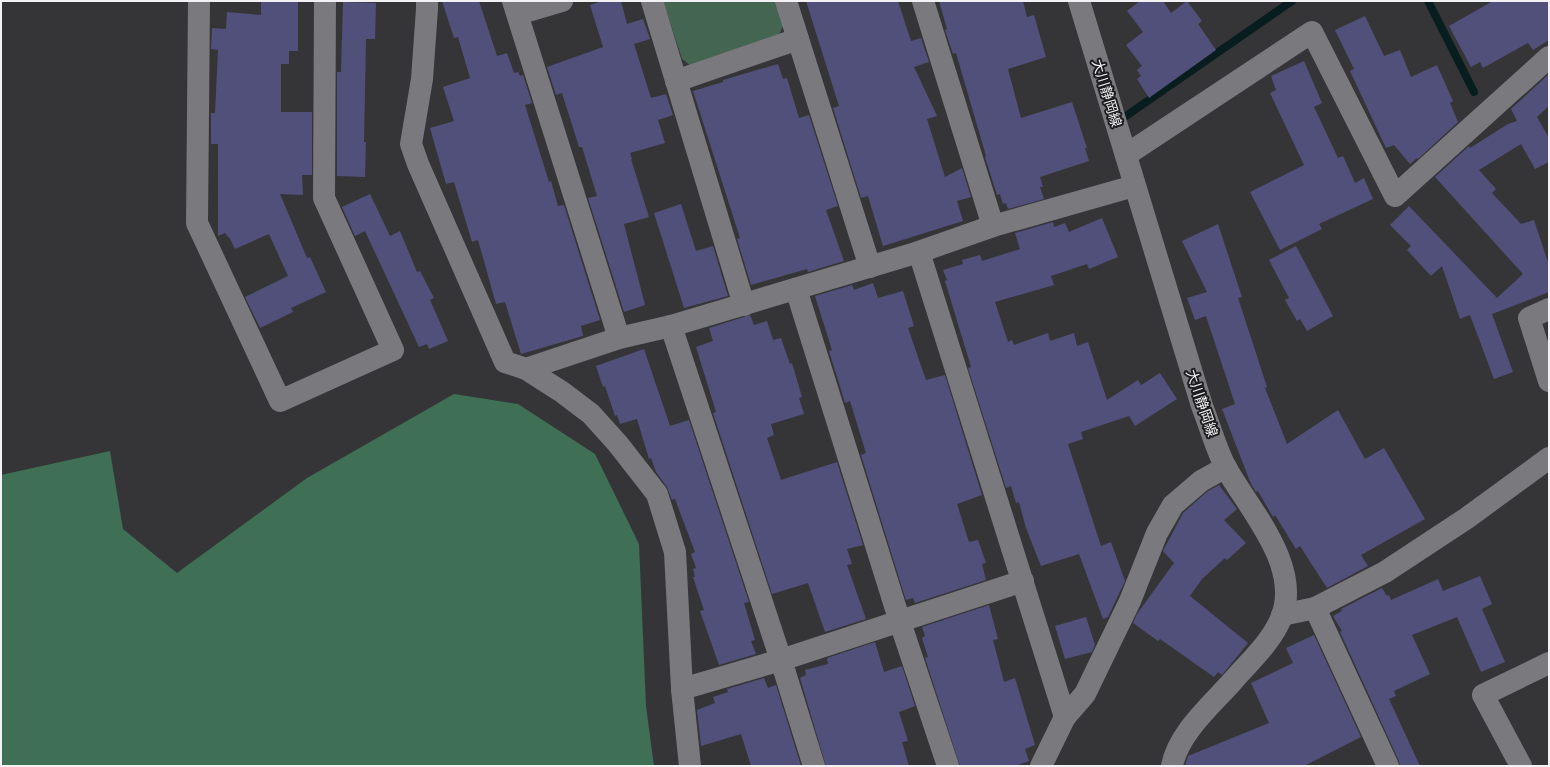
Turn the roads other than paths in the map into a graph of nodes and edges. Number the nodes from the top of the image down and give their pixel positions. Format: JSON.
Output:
{"nodes":[{"id":1,"x":199,"y":1,"type":"edge"},
{"id":2,"x":325,"y":1,"type":"edge"},
{"id":3,"x":427,"y":1,"type":"edge"},
{"id":4,"x":562,"y":1,"type":"edge"},
{"id":5,"x":652,"y":1,"type":"edge"},
{"id":6,"x":786,"y":1,"type":"edge"},
{"id":7,"x":923,"y":1,"type":"edge"},
{"id":8,"x":1079,"y":1,"type":"edge"},
{"id":9,"x":516,"y":8,"type":"edge"},
{"id":10,"x":798,"y":39,"type":"junction"},
{"id":11,"x":1549,"y":57,"type":"edge"},
{"id":12,"x":676,"y":81,"type":"junction"},
{"id":13,"x":1126,"y":155,"type":"junction"},
{"id":14,"x":1134,"y":186,"type":"junction"},
{"id":15,"x":993,"y":226,"type":"junction"},
{"id":16,"x":919,"y":252,"type":"junction"},
{"id":17,"x":870,"y":267,"type":"junction"},
{"id":18,"x":796,"y":289,"type":"junction"},
{"id":19,"x":744,"y":305,"type":"junction"},
{"id":20,"x":1549,"y":309,"type":"edge"},
{"id":21,"x":671,"y":326,"type":"junction"},
{"id":22,"x":619,"y":338,"type":"junction"},
{"id":23,"x":526,"y":369,"type":"junction"},
{"id":24,"x":1549,"y":381,"type":"edge"},
{"id":25,"x":1549,"y":458,"type":"edge"},
{"id":26,"x":1226,"y":467,"type":"junction"},
{"id":27,"x":1023,"y":581,"type":"junction"},
{"id":28,"x":1315,"y":608,"type":"junction"},
{"id":29,"x":1282,"y":615,"type":"junction"},
{"id":30,"x":900,"y":622,"type":"junction"},
{"id":31,"x":781,"y":660,"type":"junction"},
{"id":32,"x":1549,"y":663,"type":"edge"},
{"id":33,"x":682,"y":689,"type":"junction"},
{"id":34,"x":1065,"y":717,"type":"junction"},
{"id":35,"x":690,"y":766,"type":"edge"},
{"id":36,"x":814,"y":766,"type":"edge"},
{"id":37,"x":948,"y":766,"type":"edge"},
{"id":38,"x":1041,"y":766,"type":"edge"},
{"id":39,"x":1172,"y":766,"type":"edge"},
{"id":40,"x":1388,"y":766,"type":"edge"},
{"id":41,"x":1521,"y":766,"type":"edge"}],
"edges":[{"from":1,"to":2,"type":"street"},
{"from":3,"to":23,"type":"street"},
{"from":4,"to":9,"type":"street"},
{"from":5,"to":12,"type":"street"},
{"from":6,"to":10,"type":"street"},
{"from":7,"to":15,"type":"street"},
{"from":8,"to":13,"type":"street","name":"大川静岡線"},
{"from":9,"to":22,"type":"street"},
{"from":10,"to":12,"type":"street"},
{"from":10,"to":17,"type":"street"},
{"from":11,"to":13,"type":"street"},
{"from":12,"to":19,"type":"street"},
{"from":13,"to":14,"type":"street","name":"大川静岡線"},
{"from":14,"to":15,"type":"street"},
{"from":14,"to":26,"type":"street","name":"大川静岡線"},
{"from":15,"to":16,"type":"street"},
{"from":16,"to":17,"type":"street"},
{"from":16,"to":27,"type":"street"},
{"from":17,"to":18,"type":"street"},
{"from":18,"to":19,"type":"street"},
{"from":18,"to":30,"type":"street"},
{"from":19,"to":21,"type":"street"},
{"from":20,"to":24,"type":"street"},
{"from":21,"to":22,"type":"street"},
{"from":21,"to":31,"type":"street"},
{"from":22,"to":23,"type":"street"},
{"from":23,"to":33,"type":"street"},
{"from":25,"to":28,"type":"street"},
{"from":26,"to":29,"type":"street","name":"大川静岡線"},
{"from":26,"to":34,"type":"street"},
{"from":27,"to":30,"type":"street"},
{"from":27,"to":34,"type":"street"},
{"from":28,"to":29,"type":"street"},
{"from":28,"to":40,"type":"street"},
{"from":29,"to":39,"type":"street","name":"大川静岡線"},
{"from":30,"to":31,"type":"street"},
{"from":30,"to":37,"type":"street"},
{"from":31,"to":33,"type":"street"},
{"from":31,"to":36,"type":"street"},
{"from":32,"to":41,"type":"street"},
{"from":33,"to":35,"type":"street"},
{"from":34,"to":38,"type":"street"}]}
